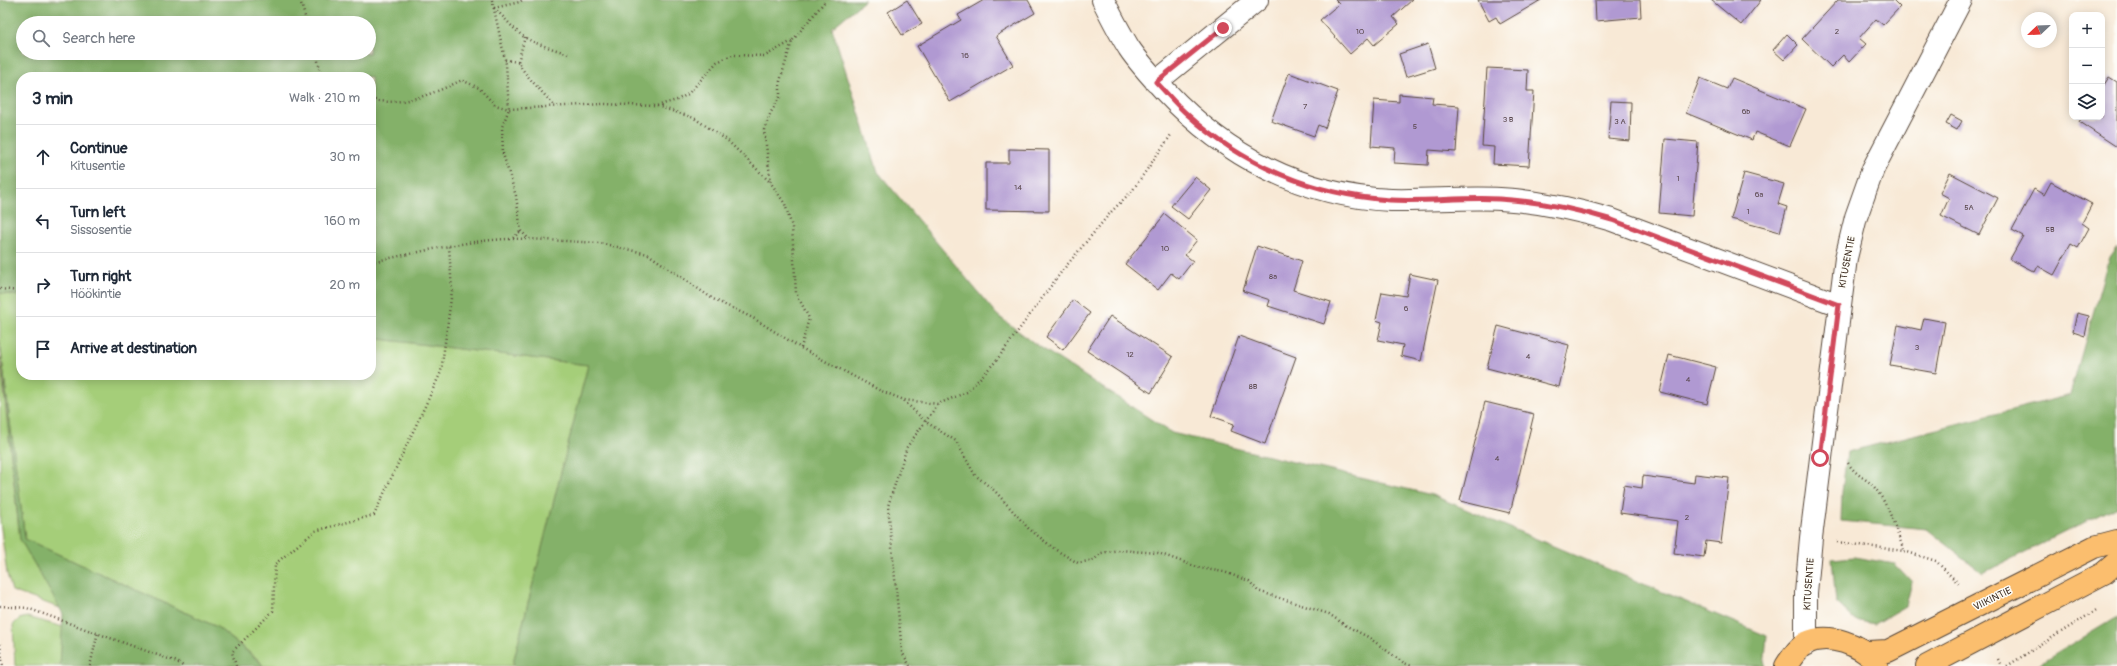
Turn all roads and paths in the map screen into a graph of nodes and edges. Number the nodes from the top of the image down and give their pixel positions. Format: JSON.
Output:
{"nodes":[{"id":1,"x":300,"y":0,"type":"edge"},
{"id":2,"x":492,"y":0,"type":"edge"},
{"id":3,"x":522,"y":0,"type":"edge"},
{"id":4,"x":826,"y":0,"type":"edge"},
{"id":5,"x":1103,"y":0,"type":"edge"},
{"id":6,"x":1257,"y":0,"type":"edge"},
{"id":7,"x":1961,"y":0,"type":"edge"},
{"id":8,"x":494,"y":8,"type":"junction"},
{"id":9,"x":305,"y":16,"type":"edge"},
{"id":10,"x":525,"y":37,"type":"junction"},
{"id":11,"x":792,"y":41,"type":"junction"},
{"id":12,"x":568,"y":54,"type":"dead end"},
{"id":13,"x":318,"y":60,"type":"edge"},
{"id":14,"x":505,"y":60,"type":"junction"},
{"id":15,"x":518,"y":62,"type":"junction"},
{"id":16,"x":321,"y":72,"type":"edge"},
{"id":17,"x":1156,"y":82,"type":"junction"},
{"id":18,"x":376,"y":100,"type":"edge"},
{"id":19,"x":554,"y":106,"type":"junction"},
{"id":20,"x":656,"y":106,"type":"junction"},
{"id":21,"x":509,"y":109,"type":"junction"},
{"id":22,"x":1186,"y":114,"type":"junction"},
{"id":23,"x":771,"y":183,"type":"junction"},
{"id":24,"x":521,"y":231,"type":"junction"},
{"id":25,"x":513,"y":238,"type":"junction"},
{"id":26,"x":529,"y":239,"type":"junction"},
{"id":27,"x":449,"y":246,"type":"junction"},
{"id":28,"x":376,"y":261,"type":"edge"},
{"id":29,"x":0,"y":289,"type":"edge"},
{"id":30,"x":16,"y":291,"type":"edge"},
{"id":31,"x":1839,"y":305,"type":"junction"},
{"id":32,"x":801,"y":348,"type":"junction"},
{"id":33,"x":904,"y":400,"type":"junction"},
{"id":34,"x":938,"y":404,"type":"junction"},
{"id":35,"x":926,"y":422,"type":"junction"},
{"id":36,"x":1846,"y":461,"type":"dead end"},
{"id":37,"x":1811,"y":538,"type":"junction"},
{"id":38,"x":2117,"y":541,"type":"edge"},
{"id":39,"x":1904,"y":551,"type":"junction"},
{"id":40,"x":2117,"y":562,"type":"edge"},
{"id":41,"x":1956,"y":580,"type":"dead end"},
{"id":42,"x":2104,"y":605,"type":"dead end"},
{"id":43,"x":0,"y":606,"type":"edge"},
{"id":44,"x":98,"y":632,"type":"junction"},
{"id":45,"x":0,"y":644,"type":"edge"},
{"id":46,"x":1806,"y":644,"type":"junction"},
{"id":47,"x":1874,"y":659,"type":"edge"},
{"id":48,"x":3,"y":666,"type":"edge"},
{"id":49,"x":90,"y":666,"type":"edge"},
{"id":50,"x":183,"y":666,"type":"edge"},
{"id":51,"x":236,"y":666,"type":"edge"},
{"id":52,"x":910,"y":666,"type":"edge"},
{"id":53,"x":1412,"y":666,"type":"edge"},
{"id":54,"x":1786,"y":666,"type":"edge"},
{"id":55,"x":1927,"y":666,"type":"edge"},
{"id":56,"x":2006,"y":666,"type":"edge"}],
"edges":[{"from":1,"to":9,"type":"path"},
{"from":2,"to":8,"type":"path"},
{"from":3,"to":8,"type":"path"},
{"from":4,"to":11,"type":"path"},
{"from":5,"to":17,"type":"street"},
{"from":6,"to":17,"type":"street"},
{"from":7,"to":31,"type":"street","name":"KITUSENTIE"},
{"from":8,"to":10,"type":"path"},
{"from":8,"to":14,"type":"path"},
{"from":10,"to":12,"type":"path"},
{"from":10,"to":15,"type":"path"},
{"from":11,"to":20,"type":"path"},
{"from":11,"to":23,"type":"path"},
{"from":13,"to":16,"type":"path"},
{"from":14,"to":15,"type":"path"},
{"from":14,"to":21,"type":"path"},
{"from":15,"to":19,"type":"path"},
{"from":17,"to":22,"type":"street"},
{"from":18,"to":21,"type":"path"},
{"from":19,"to":20,"type":"path"},
{"from":19,"to":21,"type":"path"},
{"from":20,"to":23,"type":"path"},
{"from":21,"to":24,"type":"path"},
{"from":22,"to":31,"type":"street"},
{"from":22,"to":34,"type":"path"},
{"from":23,"to":32,"type":"path"},
{"from":24,"to":25,"type":"path"},
{"from":24,"to":26,"type":"path"},
{"from":25,"to":26,"type":"path"},
{"from":25,"to":27,"type":"path"},
{"from":26,"to":32,"type":"path"},
{"from":27,"to":28,"type":"path"},
{"from":27,"to":51,"type":"path"},
{"from":29,"to":30,"type":"path"},
{"from":31,"to":37,"type":"street","name":"KITUSENTIE"},
{"from":32,"to":33,"type":"path"},
{"from":33,"to":34,"type":"path"},
{"from":33,"to":35,"type":"path"},
{"from":34,"to":35,"type":"path"},
{"from":35,"to":52,"type":"path"},
{"from":35,"to":53,"type":"path"},
{"from":36,"to":39,"type":"path"},
{"from":37,"to":39,"type":"path"},
{"from":37,"to":46,"type":"street","name":"KITUSENTIE"},
{"from":38,"to":47,"type":"main road","name":"VIIKINTIE"},
{"from":39,"to":41,"type":"path"},
{"from":40,"to":55,"type":"main road"},
{"from":42,"to":56,"type":"path"},
{"from":43,"to":44,"type":"path"},
{"from":44,"to":49,"type":"path"},
{"from":44,"to":50,"type":"path"},
{"from":45,"to":48,"type":"path"},
{"from":46,"to":47,"type":"main road"},
{"from":46,"to":54,"type":"main road"}]}
